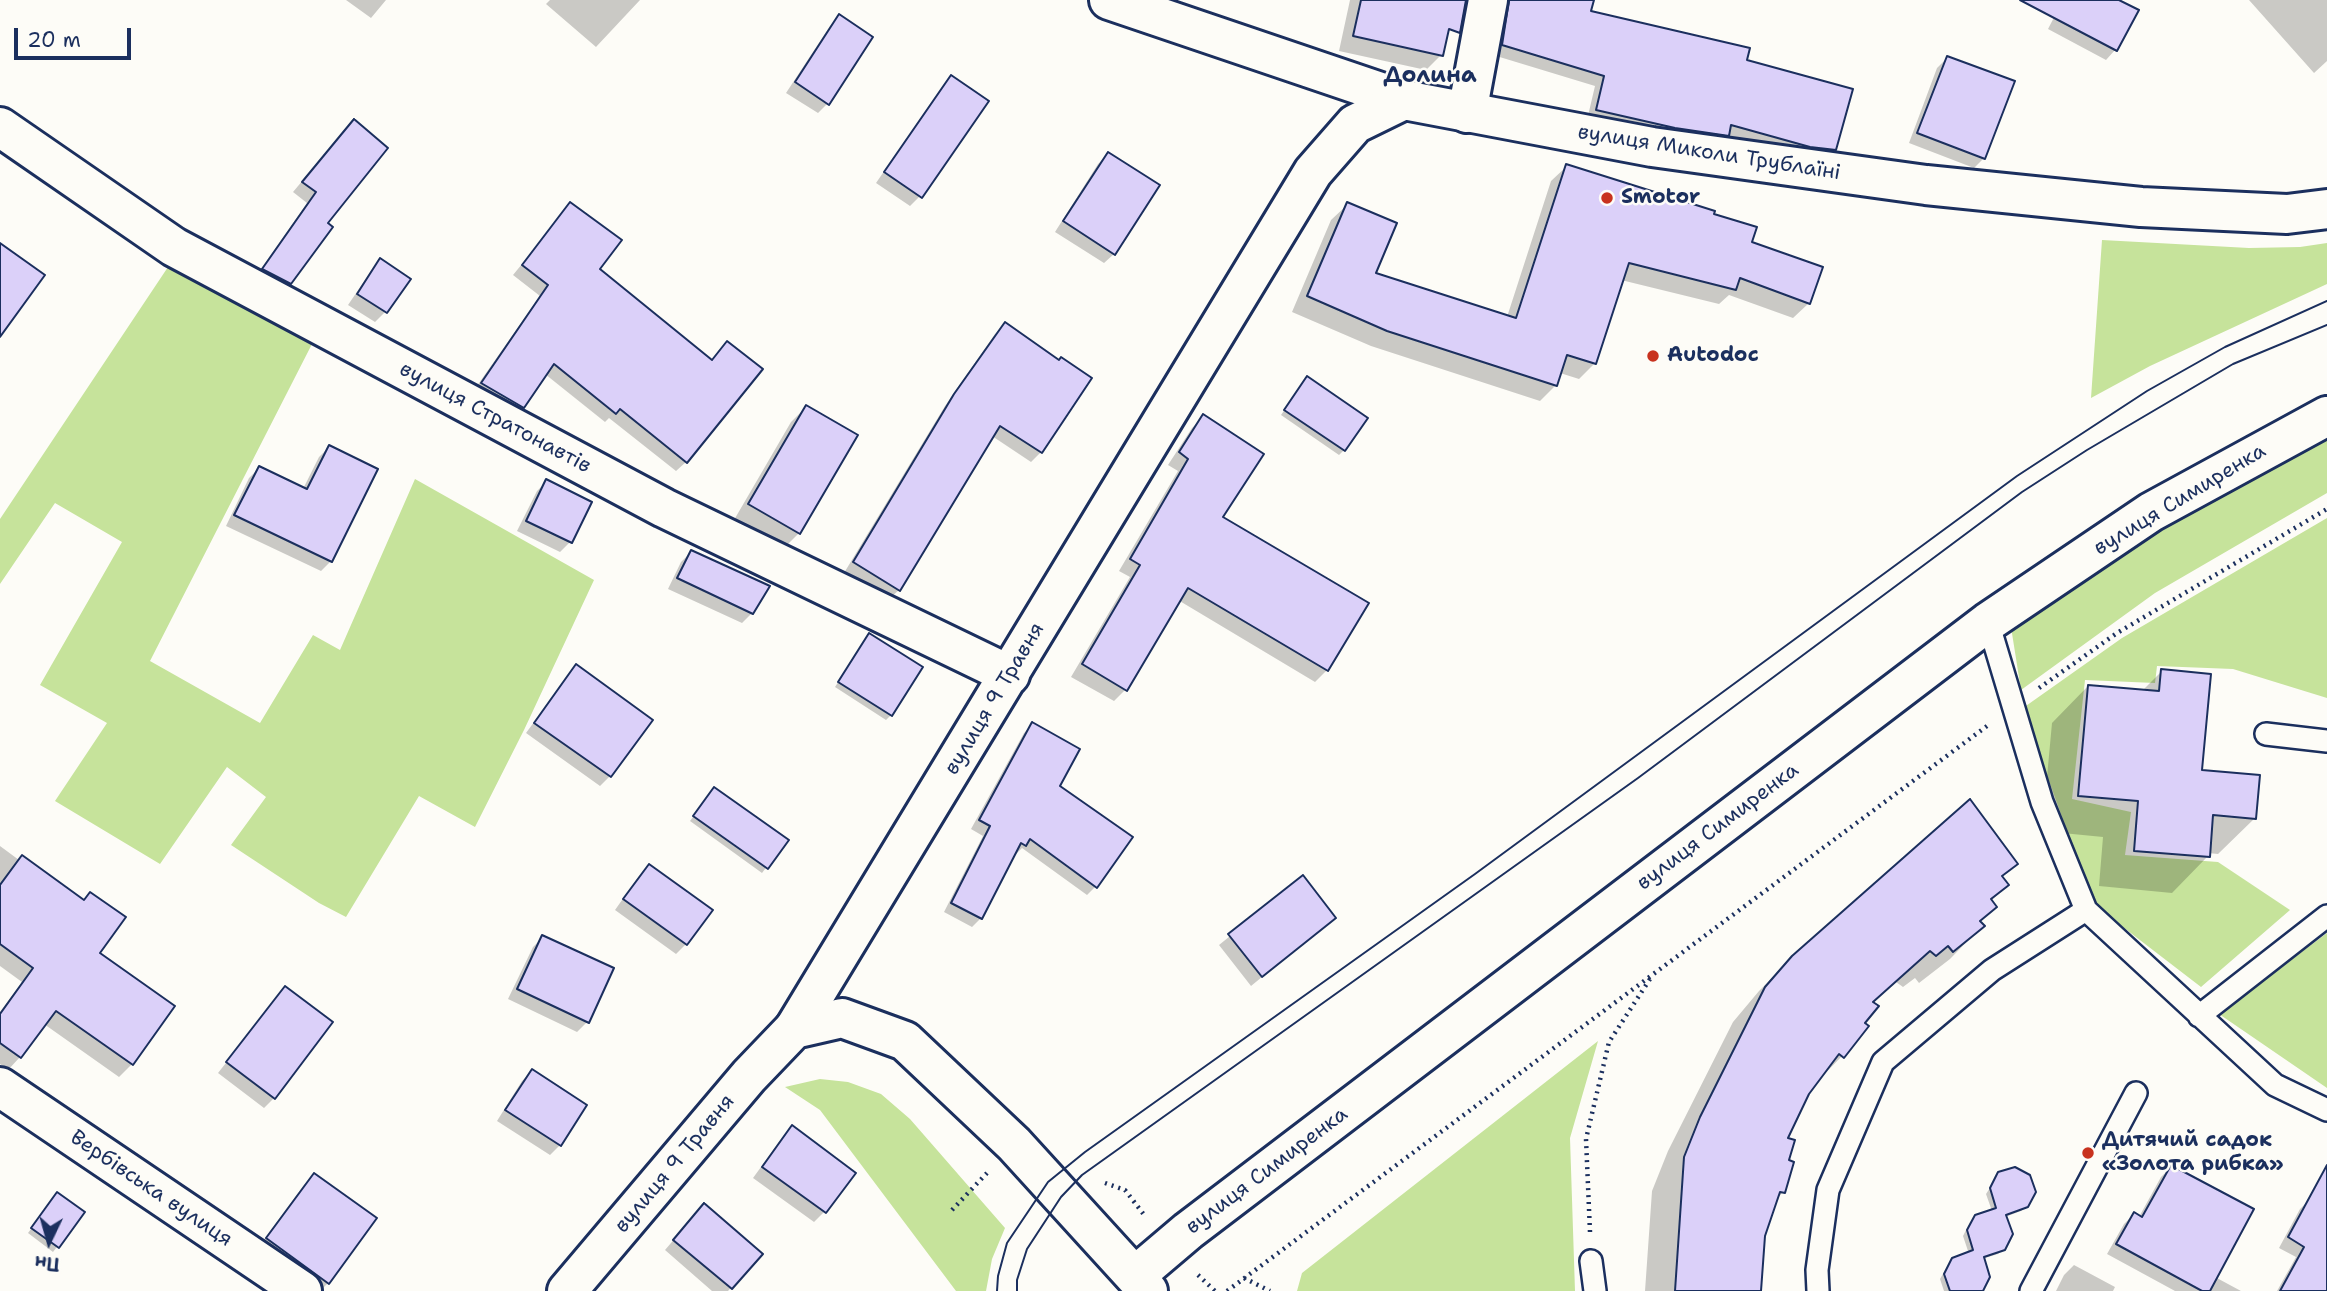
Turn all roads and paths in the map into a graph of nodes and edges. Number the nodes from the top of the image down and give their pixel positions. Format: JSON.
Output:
{"nodes":[{"id":1,"x":1109,"y":0,"type":"edge"},
{"id":2,"x":1488,"y":0,"type":"edge"},
{"id":3,"x":1404,"y":100,"type":"junction"},
{"id":4,"x":1467,"y":113,"type":"junction"},
{"id":5,"x":0,"y":127,"type":"edge"},
{"id":6,"x":2327,"y":209,"type":"edge"},
{"id":7,"x":2327,"y":416,"type":"edge"},
{"id":8,"x":2327,"y":509,"type":"edge"},
{"id":9,"x":1988,"y":622,"type":"junction"},
{"id":10,"x":1010,"y":675,"type":"junction"},
{"id":11,"x":2013,"y":706,"type":"junction"},
{"id":12,"x":2266,"y":734,"type":"dead end"},
{"id":13,"x":2327,"y":741,"type":"edge"},
{"id":14,"x":2086,"y":910,"type":"junction"},
{"id":15,"x":2327,"y":916,"type":"edge"},
{"id":16,"x":1653,"y":975,"type":"junction"},
{"id":17,"x":2199,"y":1016,"type":"junction"},
{"id":18,"x":794,"y":1029,"type":"junction"},
{"id":19,"x":0,"y":1087,"type":"edge"},
{"id":20,"x":2136,"y":1093,"type":"dead end"},
{"id":21,"x":2327,"y":1110,"type":"edge"},
{"id":22,"x":1591,"y":1261,"type":"joint"},
{"id":23,"x":1244,"y":1278,"type":"junction"},
{"id":24,"x":1142,"y":1283,"type":"edge"},
{"id":25,"x":302,"y":1291,"type":"edge"},
{"id":26,"x":566,"y":1291,"type":"edge"},
{"id":27,"x":1227,"y":1291,"type":"edge"},
{"id":28,"x":1270,"y":1291,"type":"edge"},
{"id":29,"x":1595,"y":1291,"type":"edge"},
{"id":30,"x":1818,"y":1291,"type":"edge"},
{"id":31,"x":2031,"y":1291,"type":"edge"}],
"edges":[{"from":1,"to":3,"type":"street","name":"вулиця Миколи Трублаїні"},
{"from":2,"to":4,"type":"street"},
{"from":3,"to":4,"type":"street","name":"вулиця Миколи Трублаїні"},
{"from":3,"to":10,"type":"street","name":"вулиця 9 Травня"},
{"from":4,"to":6,"type":"street","name":"вулиця Миколи Трублаїні"},
{"from":5,"to":10,"type":"street","name":"вулиця Стратонавтів"},
{"from":7,"to":9,"type":"street","name":"вулиця Симиренка"},
{"from":8,"to":11,"type":"path"},
{"from":9,"to":11,"type":"lane"},
{"from":9,"to":24,"type":"street","name":"вулиця Симиренка"},
{"from":10,"to":18,"type":"street","name":"вулиця 9 Травня"},
{"from":11,"to":14,"type":"lane"},
{"from":11,"to":16,"type":"path"},
{"from":12,"to":13,"type":"lane"},
{"from":14,"to":17,"type":"lane"},
{"from":14,"to":30,"type":"lane"},
{"from":15,"to":17,"type":"lane"},
{"from":16,"to":22,"type":"path"},
{"from":16,"to":23,"type":"path"},
{"from":17,"to":21,"type":"lane"},
{"from":18,"to":24,"type":"street"},
{"from":18,"to":26,"type":"street","name":"вулиця 9 Травня"},
{"from":19,"to":25,"type":"street","name":"Вербівська вулиця"},
{"from":20,"to":31,"type":"lane"},
{"from":22,"to":29,"type":"lane"},
{"from":23,"to":27,"type":"path"},
{"from":23,"to":28,"type":"path"}]}
